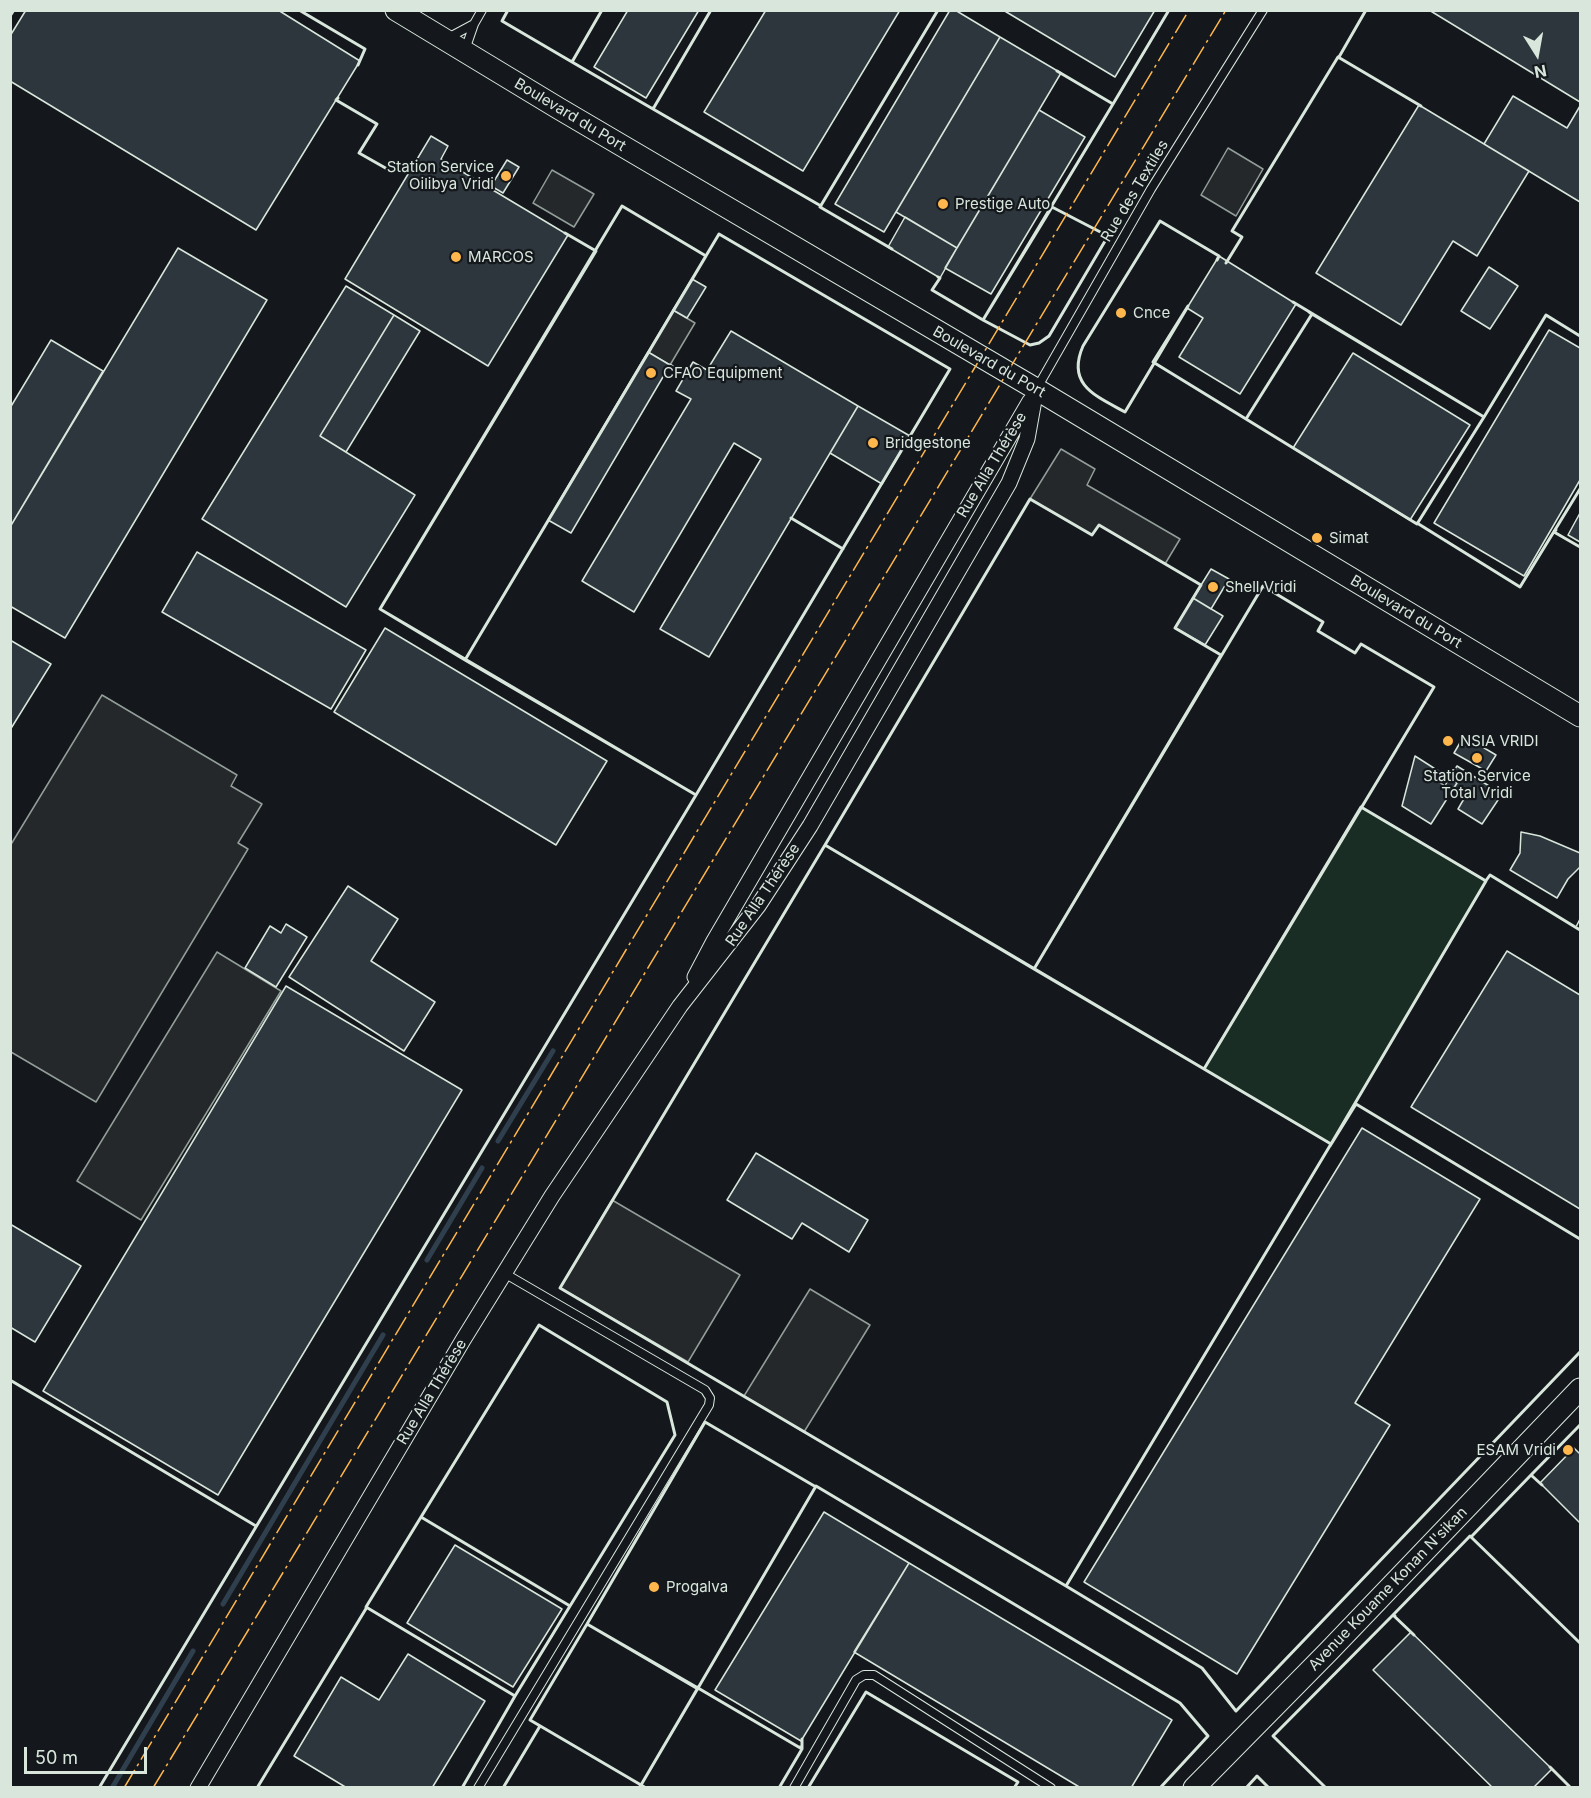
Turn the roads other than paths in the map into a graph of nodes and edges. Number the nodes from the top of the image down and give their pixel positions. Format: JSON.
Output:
{"nodes":[{"id":1,"x":396,"y":10,"type":"edge"},
{"id":2,"x":482,"y":10,"type":"edge"},
{"id":3,"x":1263,"y":10,"type":"edge"},
{"id":4,"x":474,"y":24,"type":"junction"},
{"id":5,"x":444,"y":39,"type":"junction"},
{"id":6,"x":464,"y":52,"type":"junction"},
{"id":7,"x":1036,"y":389,"type":"junction"},
{"id":8,"x":1581,"y":716,"type":"edge"},
{"id":9,"x":680,"y":1006,"type":"junction"},
{"id":10,"x":504,"y":1273,"type":"junction"},
{"id":11,"x":1581,"y":1389,"type":"edge"},
{"id":12,"x":198,"y":1788,"type":"edge"},
{"id":13,"x":478,"y":1788,"type":"edge"},
{"id":14,"x":794,"y":1788,"type":"edge"},
{"id":15,"x":1050,"y":1788,"type":"edge"},
{"id":16,"x":1194,"y":1788,"type":"edge"}],
"edges":[{"from":1,"to":5,"type":"main road","name":"Boulevard du Port"},
{"from":2,"to":4,"type":"lane"},
{"from":3,"to":7,"type":"lane","name":"Rue des Textiles"},
{"from":4,"to":5,"type":"lane"},
{"from":4,"to":6,"type":"lane"},
{"from":5,"to":6,"type":"main road","name":"Boulevard du Port"},
{"from":6,"to":7,"type":"main road","name":"Boulevard du Port"},
{"from":7,"to":8,"type":"main road","name":"Boulevard du Port"},
{"from":7,"to":9,"type":"street","name":"Rue Alla Thérèse"},
{"from":7,"to":9,"type":"street","name":"Rue Alla Thérèse"},
{"from":9,"to":10,"type":"street","name":"Rue Alla Thérèse"},
{"from":10,"to":12,"type":"street","name":"Rue Alla Thérèse"},
{"from":10,"to":13,"type":"lane"},
{"from":11,"to":16,"type":"main road","name":"Avenue Kouame Konan N'sikan"},
{"from":14,"to":15,"type":"lane"}]}
